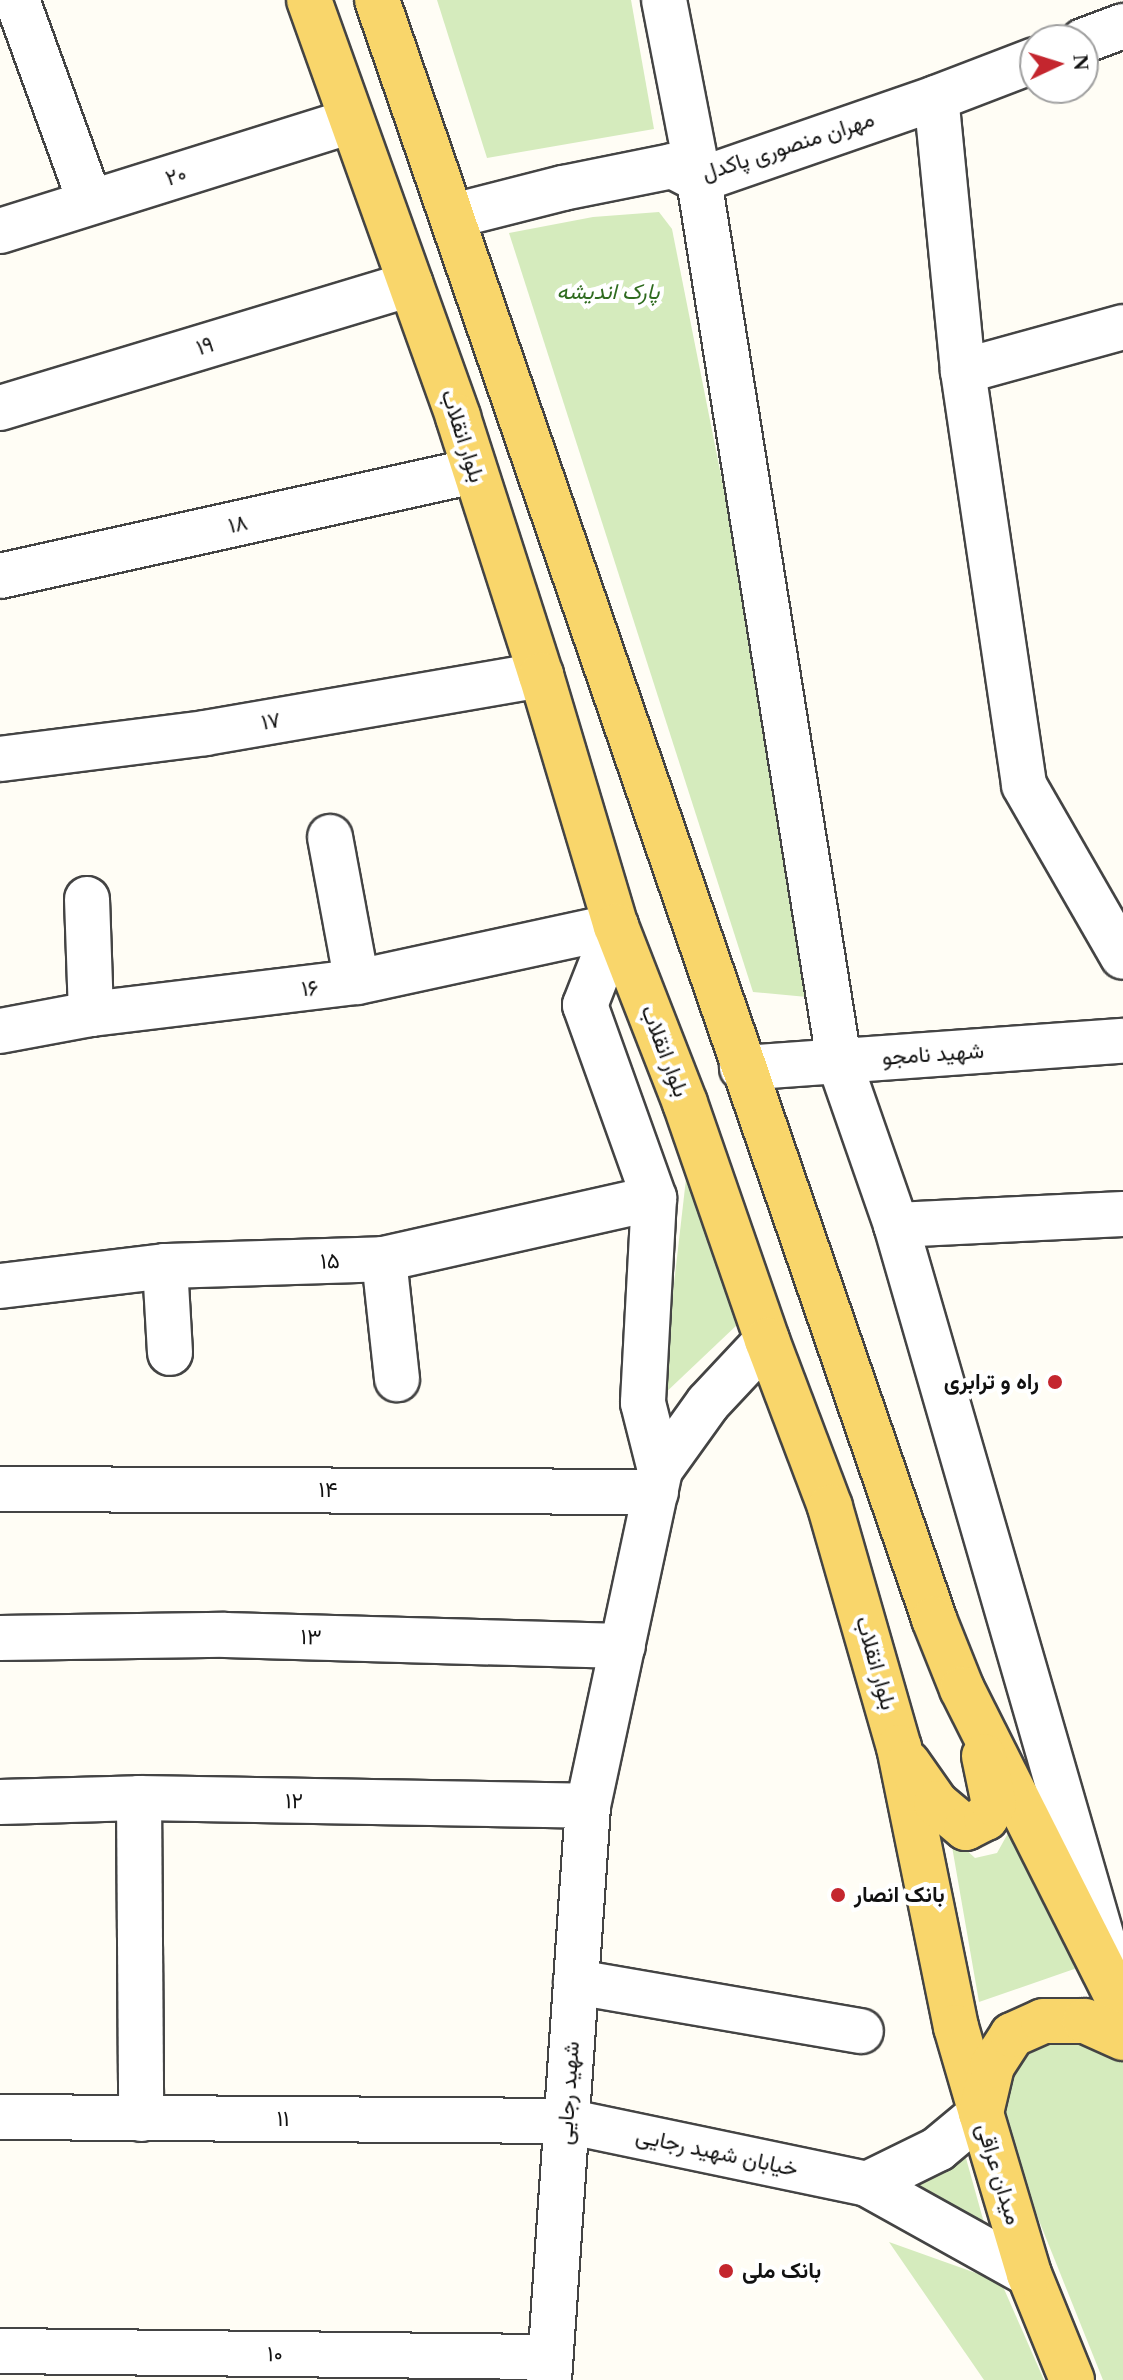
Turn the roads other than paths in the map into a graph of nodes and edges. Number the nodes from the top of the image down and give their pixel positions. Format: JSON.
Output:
{"nodes":[{"id":1,"x":17,"y":0,"type":"edge"},
{"id":2,"x":309,"y":0,"type":"edge"},
{"id":3,"x":377,"y":0,"type":"edge"},
{"id":4,"x":664,"y":0,"type":"edge"},
{"id":5,"x":1123,"y":26,"type":"edge"},
{"id":6,"x":1099,"y":35,"type":"edge"},
{"id":7,"x":1019,"y":66,"type":"edge"},
{"id":8,"x":936,"y":98,"type":"junction"},
{"id":9,"x":351,"y":121,"type":"junction"},
{"id":10,"x":699,"y":180,"type":"junction"},
{"id":11,"x":90,"y":202,"type":"junction"},
{"id":12,"x":453,"y":216,"type":"junction"},
{"id":13,"x":0,"y":231,"type":"edge"},
{"id":14,"x":395,"y":237,"type":"junction"},
{"id":15,"x":411,"y":284,"type":"junction"},
{"id":16,"x":1123,"y":327,"type":"edge"},
{"id":17,"x":963,"y":371,"type":"junction"},
{"id":18,"x":0,"y":408,"type":"edge"},
{"id":19,"x":475,"y":471,"type":"junction"},
{"id":20,"x":0,"y":576,"type":"edge"},
{"id":21,"x":541,"y":675,"type":"junction"},
{"id":22,"x":0,"y":759,"type":"edge"},
{"id":23,"x":330,"y":837,"type":"dead end"},
{"id":24,"x":87,"y":899,"type":"dead end"},
{"id":25,"x":616,"y":926,"type":"junction"},
{"id":26,"x":1123,"y":957,"type":"edge"},
{"id":27,"x":357,"y":982,"type":"junction"},
{"id":28,"x":91,"y":1014,"type":"junction"},
{"id":29,"x":0,"y":1031,"type":"edge"},
{"id":30,"x":1123,"y":1041,"type":"edge"},
{"id":31,"x":839,"y":1061,"type":"junction"},
{"id":32,"x":742,"y":1068,"type":"junction"},
{"id":33,"x":654,"y":1198,"type":"junction"},
{"id":34,"x":1123,"y":1214,"type":"edge"},
{"id":35,"x":896,"y":1225,"type":"junction"},
{"id":36,"x":384,"y":1259,"type":"junction"},
{"id":37,"x":165,"y":1266,"type":"junction"},
{"id":38,"x":0,"y":1286,"type":"edge"},
{"id":39,"x":767,"y":1340,"type":"junction"},
{"id":40,"x":170,"y":1353,"type":"dead end"},
{"id":41,"x":397,"y":1379,"type":"dead end"},
{"id":42,"x":658,"y":1481,"type":"junction"},
{"id":43,"x":0,"y":1489,"type":"edge"},
{"id":44,"x":0,"y":1638,"type":"edge"},
{"id":45,"x":623,"y":1646,"type":"junction"},
{"id":46,"x":962,"y":1689,"type":"junction"},
{"id":47,"x":899,"y":1747,"type":"junction"},
{"id":48,"x":139,"y":1798,"type":"junction"},
{"id":49,"x":0,"y":1802,"type":"edge"},
{"id":50,"x":588,"y":1806,"type":"junction"},
{"id":51,"x":576,"y":1982,"type":"junction"},
{"id":52,"x":1122,"y":2017,"type":"edge"},
{"id":53,"x":861,"y":2031,"type":"dead end"},
{"id":54,"x":981,"y":2113,"type":"junction"},
{"id":55,"x":0,"y":2117,"type":"edge"},
{"id":56,"x":141,"y":2119,"type":"junction"},
{"id":57,"x":566,"y":2121,"type":"junction"},
{"id":58,"x":867,"y":2184,"type":"junction"},
{"id":59,"x":1029,"y":2274,"type":"junction"},
{"id":60,"x":0,"y":2351,"type":"edge"},
{"id":61,"x":549,"y":2368,"type":"edge"},
{"id":62,"x":1072,"y":2380,"type":"edge"}],
"edges":[{"from":1,"to":11,"type":"street"},
{"from":2,"to":9,"type":"main road","name":"بلوار انقلاب"},
{"from":3,"to":12,"type":"main road"},
{"from":4,"to":10,"type":"street"},
{"from":5,"to":6,"type":"street"},
{"from":7,"to":8,"type":"street","name":"مهران منصوری پاکدل"},
{"from":8,"to":10,"type":"street","name":"مهران منصوری پاکدل"},
{"from":8,"to":17,"type":"street"},
{"from":9,"to":11,"type":"street","name":"۲۰"},
{"from":9,"to":14,"type":"main road","name":"بلوار انقلاب"},
{"from":10,"to":12,"type":"street","name":"مهران منصوری پاکدل"},
{"from":10,"to":31,"type":"street"},
{"from":11,"to":13,"type":"street","name":"۲۰"},
{"from":12,"to":14,"type":"main road"},
{"from":12,"to":32,"type":"main road"},
{"from":14,"to":15,"type":"main road","name":"بلوار انقلاب"},
{"from":15,"to":18,"type":"street","name":"۱۹"},
{"from":15,"to":19,"type":"main road","name":"بلوار انقلاب"},
{"from":16,"to":17,"type":"street"},
{"from":17,"to":26,"type":"street"},
{"from":19,"to":20,"type":"street","name":"۱۸"},
{"from":19,"to":21,"type":"main road","name":"بلوار انقلاب"},
{"from":21,"to":22,"type":"street","name":"۱۷"},
{"from":21,"to":25,"type":"main road","name":"بلوار انقلاب"},
{"from":23,"to":27,"type":"street"},
{"from":24,"to":28,"type":"street"},
{"from":25,"to":27,"type":"street","name":"۱۶"},
{"from":25,"to":33,"type":"street"},
{"from":25,"to":39,"type":"main road","name":"بلوار انقلاب"},
{"from":27,"to":28,"type":"street","name":"۱۶"},
{"from":28,"to":29,"type":"street","name":"۱۶"},
{"from":30,"to":31,"type":"street","name":"شهید نامجو"},
{"from":31,"to":32,"type":"street","name":"شهید نامجو"},
{"from":31,"to":35,"type":"street"},
{"from":32,"to":46,"type":"main road"},
{"from":33,"to":36,"type":"street","name":"۱۵"},
{"from":33,"to":42,"type":"street"},
{"from":34,"to":35,"type":"street"},
{"from":35,"to":52,"type":"street"},
{"from":36,"to":37,"type":"street","name":"۱۵"},
{"from":36,"to":41,"type":"street"},
{"from":37,"to":38,"type":"street","name":"۱۵"},
{"from":37,"to":40,"type":"street"},
{"from":39,"to":42,"type":"street"},
{"from":39,"to":47,"type":"main road","name":"بلوار انقلاب"},
{"from":42,"to":43,"type":"street","name":"۱۴"},
{"from":42,"to":45,"type":"street","name":"شهید رجایی"},
{"from":44,"to":45,"type":"street","name":"۱۳"},
{"from":45,"to":50,"type":"street","name":"شهید رجایی"},
{"from":46,"to":47,"type":"main road"},
{"from":46,"to":52,"type":"main road"},
{"from":47,"to":54,"type":"main road","name":"بلوار انقلاب"},
{"from":48,"to":49,"type":"street","name":"۱۲"},
{"from":48,"to":50,"type":"street","name":"۱۲"},
{"from":48,"to":56,"type":"street"},
{"from":50,"to":51,"type":"street","name":"شهید رجایی"},
{"from":51,"to":53,"type":"street"},
{"from":51,"to":57,"type":"street","name":"شهید رجایی"},
{"from":52,"to":54,"type":"main road","name":"میدان عراقی"},
{"from":54,"to":58,"type":"street"},
{"from":54,"to":59,"type":"main road","name":"میدان عراقی"},
{"from":55,"to":56,"type":"street","name":"۱۱"},
{"from":56,"to":57,"type":"street","name":"۱۱"},
{"from":57,"to":58,"type":"street","name":"خیابان شهید رجایی"},
{"from":57,"to":61,"type":"street","name":"شهید رجایی"},
{"from":58,"to":59,"type":"street","name":"خیابان شهید رجایی"},
{"from":59,"to":62,"type":"main road","name":"میدان عراقی"},
{"from":60,"to":61,"type":"street","name":"۱۰"}]}
